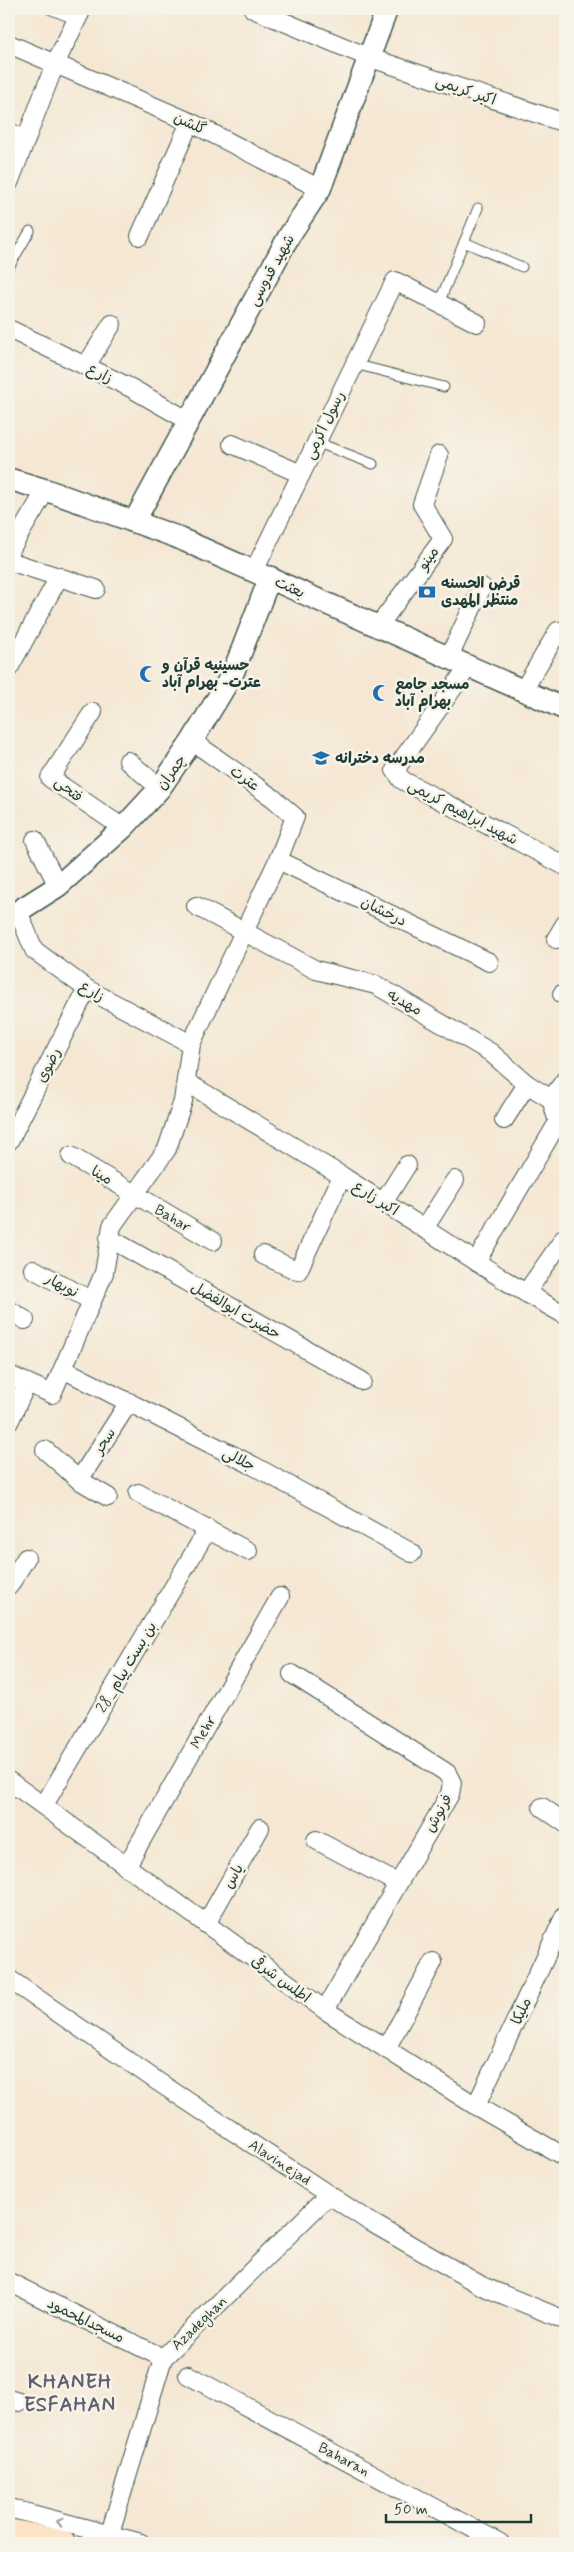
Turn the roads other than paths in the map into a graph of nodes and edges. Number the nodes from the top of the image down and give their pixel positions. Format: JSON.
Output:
{"nodes":[{"id":1,"x":49,"y":9,"type":"edge"},
{"id":2,"x":253,"y":9,"type":"edge"},
{"id":3,"x":387,"y":9,"type":"edge"},
{"id":4,"x":79,"y":14,"type":"edge"},
{"id":5,"x":9,"y":44,"type":"edge"},
{"id":6,"x":368,"y":56,"type":"junction"},
{"id":7,"x":55,"y":64,"type":"junction"},
{"id":8,"x":190,"y":122,"type":"junction"},
{"id":9,"x":565,"y":123,"type":"edge"},
{"id":10,"x":9,"y":132,"type":"edge"},
{"id":11,"x":26,"y":140,"type":"junction"},
{"id":12,"x":9,"y":183,"type":"edge"},
{"id":13,"x":320,"y":189,"type":"junction"},
{"id":14,"x":478,"y":208,"type":"dead end"},
{"id":15,"x":30,"y":231,"type":"dead end"},
{"id":16,"x":140,"y":236,"type":"dead end"},
{"id":17,"x":464,"y":242,"type":"junction"},
{"id":18,"x":9,"y":267,"type":"edge"},
{"id":19,"x":522,"y":267,"type":"dead end"},
{"id":20,"x":439,"y":303,"type":"junction"},
{"id":21,"x":477,"y":323,"type":"dead end"},
{"id":22,"x":112,"y":324,"type":"dead end"},
{"id":23,"x":9,"y":329,"type":"edge"},
{"id":24,"x":354,"y":364,"type":"junction"},
{"id":25,"x":86,"y":366,"type":"junction"},
{"id":26,"x":444,"y":387,"type":"dead end"},
{"id":27,"x":189,"y":421,"type":"junction"},
{"id":28,"x":316,"y":442,"type":"junction"},
{"id":29,"x":232,"y":444,"type":"dead end"},
{"id":30,"x":439,"y":455,"type":"dead end"},
{"id":31,"x":373,"y":464,"type":"dead end"},
{"id":32,"x":301,"y":474,"type":"junction"},
{"id":33,"x":9,"y":479,"type":"edge"},
{"id":34,"x":46,"y":490,"type":"junction"},
{"id":35,"x":134,"y":522,"type":"junction"},
{"id":36,"x":9,"y":552,"type":"edge"},
{"id":37,"x":9,"y":561,"type":"edge"},
{"id":38,"x":262,"y":574,"type":"junction"},
{"id":39,"x":59,"y":577,"type":"junction"},
{"id":40,"x":482,"y":587,"type":"dead end"},
{"id":41,"x":96,"y":589,"type":"dead end"},
{"id":42,"x":377,"y":628,"type":"junction"},
{"id":43,"x":558,"y":631,"type":"dead end"},
{"id":44,"x":458,"y":663,"type":"junction"},
{"id":45,"x":9,"y":668,"type":"edge"},
{"id":46,"x":523,"y":691,"type":"junction"},
{"id":47,"x":565,"y":709,"type":"edge"},
{"id":48,"x":93,"y":712,"type":"dead end"},
{"id":49,"x":192,"y":742,"type":"junction"},
{"id":50,"x":128,"y":761,"type":"dead end"},
{"id":51,"x":160,"y":788,"type":"junction"},
{"id":52,"x":123,"y":828,"type":"junction"},
{"id":53,"x":35,"y":840,"type":"dead end"},
{"id":54,"x":278,"y":860,"type":"junction"},
{"id":55,"x":565,"y":866,"type":"edge"},
{"id":56,"x":58,"y":886,"type":"junction"},
{"id":57,"x":196,"y":906,"type":"dead end"},
{"id":58,"x":13,"y":914,"type":"edge"},
{"id":59,"x":565,"y":924,"type":"edge"},
{"id":60,"x":245,"y":931,"type":"junction"},
{"id":61,"x":556,"y":939,"type":"dead end"},
{"id":62,"x":489,"y":962,"type":"dead end"},
{"id":63,"x":87,"y":989,"type":"junction"},
{"id":64,"x":192,"y":1044,"type":"junction"},
{"id":65,"x":565,"y":1080,"type":"edge"},
{"id":66,"x":186,"y":1082,"type":"junction"},
{"id":67,"x":527,"y":1084,"type":"junction"},
{"id":68,"x":551,"y":1099,"type":"junction"},
{"id":69,"x":504,"y":1120,"type":"dead end"},
{"id":70,"x":9,"y":1141,"type":"edge"},
{"id":71,"x":71,"y":1156,"type":"dead end"},
{"id":72,"x":407,"y":1165,"type":"dead end"},
{"id":73,"x":342,"y":1176,"type":"junction"},
{"id":74,"x":455,"y":1180,"type":"dead end"},
{"id":75,"x":134,"y":1194,"type":"junction"},
{"id":76,"x":383,"y":1203,"type":"junction"},
{"id":77,"x":424,"y":1228,"type":"junction"},
{"id":78,"x":110,"y":1238,"type":"junction"},
{"id":79,"x":565,"y":1238,"type":"edge"},
{"id":80,"x":213,"y":1241,"type":"dead end"},
{"id":81,"x":263,"y":1255,"type":"dead end"},
{"id":82,"x":476,"y":1262,"type":"junction"},
{"id":83,"x":33,"y":1269,"type":"dead end"},
{"id":84,"x":526,"y":1293,"type":"junction"},
{"id":85,"x":92,"y":1301,"type":"junction"},
{"id":86,"x":9,"y":1310,"type":"edge"},
{"id":87,"x":565,"y":1315,"type":"edge"},
{"id":88,"x":25,"y":1320,"type":"dead end"},
{"id":89,"x":63,"y":1369,"type":"junction"},
{"id":90,"x":9,"y":1375,"type":"edge"},
{"id":91,"x":362,"y":1381,"type":"dead end"},
{"id":92,"x":26,"y":1383,"type":"junction"},
{"id":93,"x":129,"y":1402,"type":"junction"},
{"id":94,"x":9,"y":1422,"type":"edge"},
{"id":95,"x":45,"y":1450,"type":"dead end"},
{"id":96,"x":79,"y":1480,"type":"junction"},
{"id":97,"x":138,"y":1493,"type":"dead end"},
{"id":98,"x":108,"y":1497,"type":"dead end"},
{"id":99,"x":208,"y":1529,"type":"junction"},
{"id":100,"x":248,"y":1551,"type":"dead end"},
{"id":101,"x":412,"y":1553,"type":"dead end"},
{"id":102,"x":26,"y":1558,"type":"dead end"},
{"id":103,"x":9,"y":1586,"type":"edge"},
{"id":104,"x":280,"y":1597,"type":"dead end"},
{"id":105,"x":292,"y":1674,"type":"dead end"},
{"id":106,"x":9,"y":1781,"type":"edge"},
{"id":107,"x":44,"y":1805,"type":"junction"},
{"id":108,"x":542,"y":1807,"type":"dead end"},
{"id":109,"x":565,"y":1823,"type":"edge"},
{"id":110,"x":260,"y":1828,"type":"dead end"},
{"id":111,"x":316,"y":1840,"type":"dead end"},
{"id":112,"x":126,"y":1867,"type":"junction"},
{"id":113,"x":397,"y":1883,"type":"junction"},
{"id":114,"x":565,"y":1916,"type":"edge"},
{"id":115,"x":206,"y":1924,"type":"junction"},
{"id":116,"x":433,"y":1962,"type":"dead end"},
{"id":117,"x":9,"y":1979,"type":"edge"},
{"id":118,"x":325,"y":2010,"type":"junction"},
{"id":119,"x":386,"y":2049,"type":"junction"},
{"id":120,"x":476,"y":2106,"type":"junction"},
{"id":121,"x":565,"y":2157,"type":"edge"},
{"id":122,"x":330,"y":2195,"type":"junction"},
{"id":123,"x":9,"y":2282,"type":"edge"},
{"id":124,"x":565,"y":2320,"type":"edge"},
{"id":125,"x":163,"y":2358,"type":"junction"},
{"id":126,"x":188,"y":2375,"type":"dead end"},
{"id":127,"x":9,"y":2508,"type":"edge"},
{"id":128,"x":9,"y":2531,"type":"edge"},
{"id":129,"x":108,"y":2539,"type":"edge"},
{"id":130,"x":62,"y":2543,"type":"edge"},
{"id":131,"x":141,"y":2543,"type":"edge"},
{"id":132,"x":500,"y":2543,"type":"edge"}],
"edges":[{"from":1,"to":4,"type":"lane"},
{"from":2,"to":6,"type":"street","name":"اکبر کریمی"},
{"from":3,"to":6,"type":"street","name":"شهید قدوسی"},
{"from":4,"to":7,"type":"street"},
{"from":5,"to":7,"type":"street","name":"گلشن"},
{"from":6,"to":9,"type":"street","name":"اکبر کریمی"},
{"from":6,"to":13,"type":"street","name":"شهید قدوسی"},
{"from":7,"to":8,"type":"street","name":"گلشن"},
{"from":7,"to":11,"type":"street"},
{"from":8,"to":13,"type":"street","name":"گلشن"},
{"from":8,"to":16,"type":"street"},
{"from":10,"to":11,"type":"street"},
{"from":11,"to":12,"type":"street"},
{"from":13,"to":27,"type":"street","name":"شهید قدوسی"},
{"from":14,"to":17,"type":"lane"},
{"from":15,"to":18,"type":"lane"},
{"from":17,"to":19,"type":"lane"},
{"from":17,"to":20,"type":"lane"},
{"from":20,"to":21,"type":"street"},
{"from":20,"to":24,"type":"street","name":"رسول اکرمی"},
{"from":22,"to":25,"type":"street"},
{"from":23,"to":25,"type":"street","name":"زارع"},
{"from":24,"to":26,"type":"lane"},
{"from":24,"to":28,"type":"street","name":"رسول اکرمی"},
{"from":25,"to":27,"type":"street","name":"زارع"},
{"from":27,"to":35,"type":"street","name":"شهید قدوسی"},
{"from":28,"to":31,"type":"lane"},
{"from":28,"to":32,"type":"street","name":"رسول اکرمی"},
{"from":29,"to":32,"type":"street"},
{"from":30,"to":42,"type":"street","name":"مینو"},
{"from":32,"to":38,"type":"street","name":"رسول اکرمی"},
{"from":33,"to":34,"type":"street","name":"بعثت"},
{"from":34,"to":35,"type":"street","name":"بعثت"},
{"from":34,"to":36,"type":"street"},
{"from":35,"to":38,"type":"street","name":"بعثت"},
{"from":37,"to":39,"type":"street"},
{"from":38,"to":42,"type":"street","name":"بعثت"},
{"from":38,"to":49,"type":"street","name":"چمران"},
{"from":39,"to":41,"type":"street"},
{"from":39,"to":45,"type":"street"},
{"from":40,"to":44,"type":"street"},
{"from":42,"to":44,"type":"street","name":"بعثت"},
{"from":43,"to":46,"type":"street"},
{"from":44,"to":46,"type":"street","name":"بعثت"},
{"from":44,"to":55,"type":"street","name":"شهید ابراهیم کریمی"},
{"from":46,"to":47,"type":"street","name":"بعثت"},
{"from":48,"to":52,"type":"street","name":"فتحی"},
{"from":49,"to":51,"type":"street","name":"چمران"},
{"from":49,"to":54,"type":"street","name":"عترت"},
{"from":50,"to":51,"type":"street"},
{"from":51,"to":52,"type":"street","name":"چمران"},
{"from":52,"to":56,"type":"street","name":"چمران"},
{"from":53,"to":56,"type":"street"},
{"from":54,"to":60,"type":"street"},
{"from":54,"to":62,"type":"street","name":"درخشان"},
{"from":56,"to":58,"type":"street","name":"چمران"},
{"from":57,"to":60,"type":"street","name":"مهدیه"},
{"from":58,"to":63,"type":"street","name":"زارع"},
{"from":59,"to":61,"type":"street"},
{"from":60,"to":64,"type":"street"},
{"from":60,"to":67,"type":"street","name":"مهدیه"},
{"from":63,"to":64,"type":"street","name":"زارع"},
{"from":63,"to":70,"type":"street","name":"رضوی"},
{"from":64,"to":66,"type":"street"},
{"from":65,"to":68,"type":"street"},
{"from":66,"to":73,"type":"street","name":"اکبر زارع"},
{"from":66,"to":75,"type":"street"},
{"from":67,"to":68,"type":"street","name":"مهدیه"},
{"from":67,"to":69,"type":"street"},
{"from":68,"to":82,"type":"street"},
{"from":71,"to":75,"type":"street","name":"مینا"},
{"from":72,"to":76,"type":"street"},
{"from":73,"to":76,"type":"street","name":"اکبر زارع"},
{"from":73,"to":81,"type":"street"},
{"from":74,"to":77,"type":"street"},
{"from":75,"to":78,"type":"street"},
{"from":75,"to":80,"type":"street","name":"Bahar"},
{"from":76,"to":77,"type":"street","name":"اکبر زارع"},
{"from":77,"to":82,"type":"street","name":"اکبر زارع"},
{"from":78,"to":85,"type":"street"},
{"from":78,"to":91,"type":"street","name":"حضرت ابوالفضل"},
{"from":79,"to":84,"type":"street"},
{"from":82,"to":84,"type":"street","name":"اکبر زارع"},
{"from":83,"to":85,"type":"street","name":"نوبهار"},
{"from":84,"to":87,"type":"street","name":"اکبر زارع"},
{"from":85,"to":89,"type":"street"},
{"from":86,"to":88,"type":"street"},
{"from":89,"to":92,"type":"street"},
{"from":89,"to":93,"type":"street","name":"جلالی"},
{"from":90,"to":92,"type":"street"},
{"from":92,"to":94,"type":"street"},
{"from":93,"to":96,"type":"street","name":"سحر"},
{"from":93,"to":101,"type":"street","name":"جلالی"},
{"from":95,"to":96,"type":"street"},
{"from":96,"to":98,"type":"street"},
{"from":97,"to":99,"type":"street"},
{"from":99,"to":100,"type":"street"},
{"from":99,"to":107,"type":"street","name":"بن بست پیام_28"},
{"from":102,"to":103,"type":"street"},
{"from":104,"to":112,"type":"street","name":"Mehr"},
{"from":105,"to":113,"type":"street","name":"فرنوش"},
{"from":106,"to":107,"type":"street","name":"اطلس شرقی"},
{"from":107,"to":112,"type":"street","name":"اطلس شرقی"},
{"from":108,"to":109,"type":"street"},
{"from":110,"to":115,"type":"street","name":"یاس"},
{"from":111,"to":113,"type":"street"},
{"from":112,"to":115,"type":"street","name":"اطلس شرقی"},
{"from":113,"to":118,"type":"street","name":"فرنوش"},
{"from":114,"to":120,"type":"street","name":"ملیکا"},
{"from":115,"to":118,"type":"street","name":"اطلس شرقی"},
{"from":116,"to":119,"type":"street"},
{"from":117,"to":122,"type":"street","name":"Alavinejad"},
{"from":118,"to":119,"type":"street","name":"اطلس شرقی"},
{"from":119,"to":120,"type":"street","name":"اطلس شرقی"},
{"from":120,"to":121,"type":"street","name":"اطلس شرقی"},
{"from":122,"to":124,"type":"street","name":"Alavinejad"},
{"from":122,"to":125,"type":"street","name":"Azadeghan"},
{"from":123,"to":125,"type":"street","name":"مسجدالمحمود"},
{"from":125,"to":129,"type":"street","name":"Azadeghan"},
{"from":126,"to":132,"type":"street","name":"Baharan"},
{"from":129,"to":127,"type":"street","one_way":true},
{"from":128,"to":130,"type":"main road"},
{"from":129,"to":131,"type":"street"}]}
